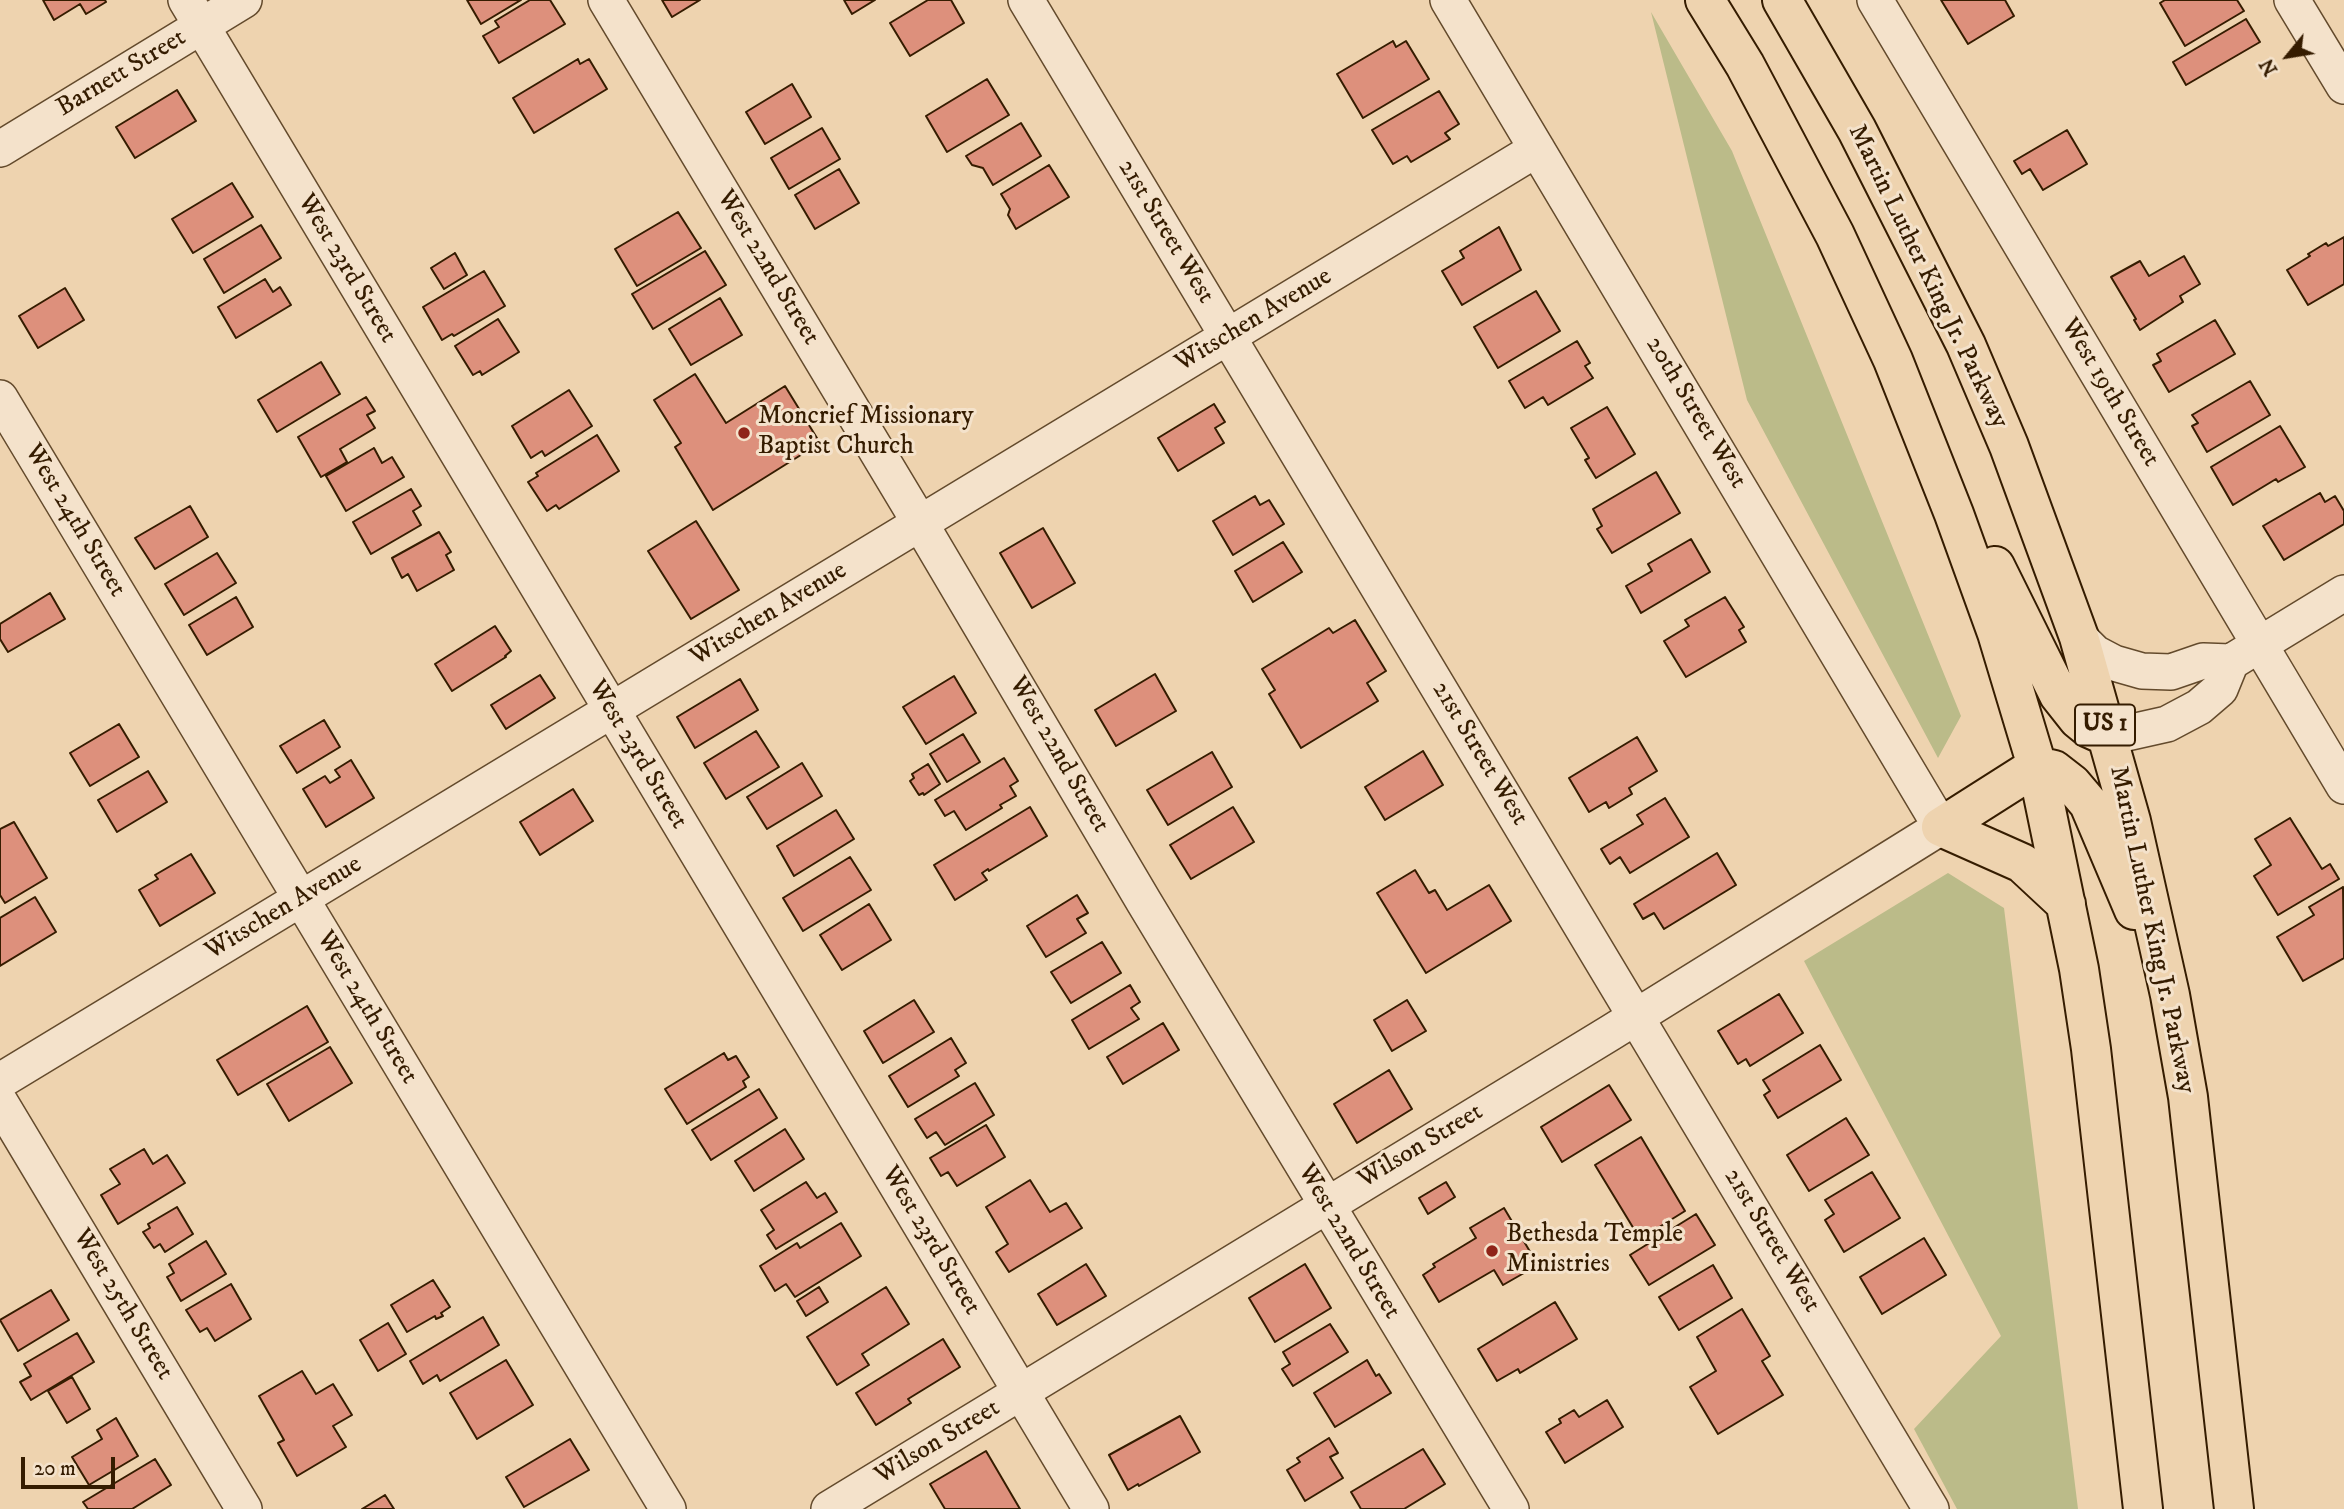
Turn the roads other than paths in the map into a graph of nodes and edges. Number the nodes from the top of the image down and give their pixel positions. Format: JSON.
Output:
{"nodes":[{"id":1,"x":244,"y":0,"type":"edge"},
{"id":2,"x":606,"y":0,"type":"edge"},
{"id":3,"x":1026,"y":0,"type":"edge"},
{"id":4,"x":1448,"y":0,"type":"edge"},
{"id":5,"x":1705,"y":0,"type":"edge"},
{"id":6,"x":1782,"y":0,"type":"edge"},
{"id":7,"x":1875,"y":0,"type":"edge"},
{"id":8,"x":2292,"y":0,"type":"edge"},
{"id":9,"x":193,"y":13,"type":"edge"},
{"id":10,"x":2344,"y":86,"type":"edge"},
{"id":11,"x":0,"y":149,"type":"edge"},
{"id":12,"x":1537,"y":149,"type":"junction"},
{"id":13,"x":1228,"y":337,"type":"junction"},
{"id":14,"x":1892,"y":360,"type":"junction"},
{"id":15,"x":0,"y":398,"type":"edge"},
{"id":16,"x":920,"y":523,"type":"junction"},
{"id":17,"x":2344,"y":593,"type":"edge"},
{"id":18,"x":2079,"y":637,"type":"junction"},
{"id":19,"x":2245,"y":653,"type":"junction"},
{"id":20,"x":610,"y":710,"type":"junction"},
{"id":21,"x":2109,"y":737,"type":"junction"},
{"id":22,"x":2037,"y":766,"type":"junction"},
{"id":23,"x":2344,"y":786,"type":"edge"},
{"id":24,"x":1941,"y":827,"type":"junction"},
{"id":25,"x":300,"y":899,"type":"junction"},
{"id":26,"x":2066,"y":904,"type":"junction"},
{"id":27,"x":2170,"y":995,"type":"junction"},
{"id":28,"x":1637,"y":1017,"type":"junction"},
{"id":29,"x":0,"y":1081,"type":"edge"},
{"id":30,"x":0,"y":1102,"type":"edge"},
{"id":31,"x":1326,"y":1205,"type":"junction"},
{"id":32,"x":1021,"y":1392,"type":"junction"},
{"id":33,"x":244,"y":1509,"type":"edge"},
{"id":34,"x":668,"y":1509,"type":"edge"},
{"id":35,"x":829,"y":1509,"type":"edge"},
{"id":36,"x":1091,"y":1509,"type":"edge"},
{"id":37,"x":1511,"y":1509,"type":"edge"},
{"id":38,"x":1931,"y":1509,"type":"edge"},
{"id":39,"x":2143,"y":1509,"type":"edge"},
{"id":40,"x":2234,"y":1509,"type":"edge"}],
"edges":[{"from":1,"to":9,"type":"street","name":"Barnett Street"},
{"from":2,"to":16,"type":"street","name":"West 22nd Street"},
{"from":3,"to":13,"type":"street","name":"21st Street West"},
{"from":4,"to":12,"type":"street","name":"20th Street West"},
{"from":5,"to":14,"type":"highway"},
{"from":6,"to":18,"type":"highway","name":"Martin Luther King Jr. Parkway","number":"US 1"},
{"from":7,"to":19,"type":"street","name":"West 19th Street"},
{"from":8,"to":10,"type":"street"},
{"from":9,"to":11,"type":"street","name":"Barnett Street"},
{"from":9,"to":20,"type":"street","name":"West 23rd Street"},
{"from":12,"to":13,"type":"street","name":"Witschen Avenue"},
{"from":12,"to":24,"type":"street","name":"20th Street West"},
{"from":13,"to":16,"type":"street","name":"Witschen Avenue"},
{"from":13,"to":28,"type":"street","name":"21st Street West"},
{"from":14,"to":21,"type":"highway"},
{"from":14,"to":22,"type":"highway"},
{"from":15,"to":25,"type":"street","name":"West 24th Street"},
{"from":16,"to":20,"type":"street","name":"Witschen Avenue"},
{"from":16,"to":31,"type":"street","name":"West 22nd Street"},
{"from":17,"to":19,"type":"street"},
{"from":18,"to":19,"type":"street"},
{"from":18,"to":21,"type":"highway","name":"Martin Luther King Jr. Parkway","number":"US 1"},
{"from":19,"to":21,"type":"street"},
{"from":19,"to":23,"type":"street","name":"West 19th Street"},
{"from":20,"to":25,"type":"street","name":"Witschen Avenue"},
{"from":20,"to":32,"type":"street","name":"West 23rd Street"},
{"from":21,"to":27,"type":"highway","name":"Martin Luther King Jr. Parkway","number":"US 1"},
{"from":22,"to":24,"type":"highway"},
{"from":22,"to":26,"type":"highway"},
{"from":22,"to":27,"type":"highway"},
{"from":24,"to":26,"type":"highway"},
{"from":24,"to":28,"type":"street","name":"Wilson Street"},
{"from":25,"to":29,"type":"street","name":"Witschen Avenue"},
{"from":25,"to":34,"type":"street","name":"West 24th Street"},
{"from":26,"to":39,"type":"highway"},
{"from":27,"to":40,"type":"highway","name":"Martin Luther King Jr. Parkway","number":"US 1"},
{"from":28,"to":31,"type":"street","name":"Wilson Street"},
{"from":28,"to":38,"type":"street","name":"21st Street West"},
{"from":30,"to":33,"type":"street","name":"West 25th Street"},
{"from":31,"to":32,"type":"street","name":"Wilson Street"},
{"from":31,"to":37,"type":"street","name":"West 22nd Street"},
{"from":32,"to":35,"type":"street","name":"Wilson Street"},
{"from":32,"to":36,"type":"street","name":"West 23rd Street"}]}
